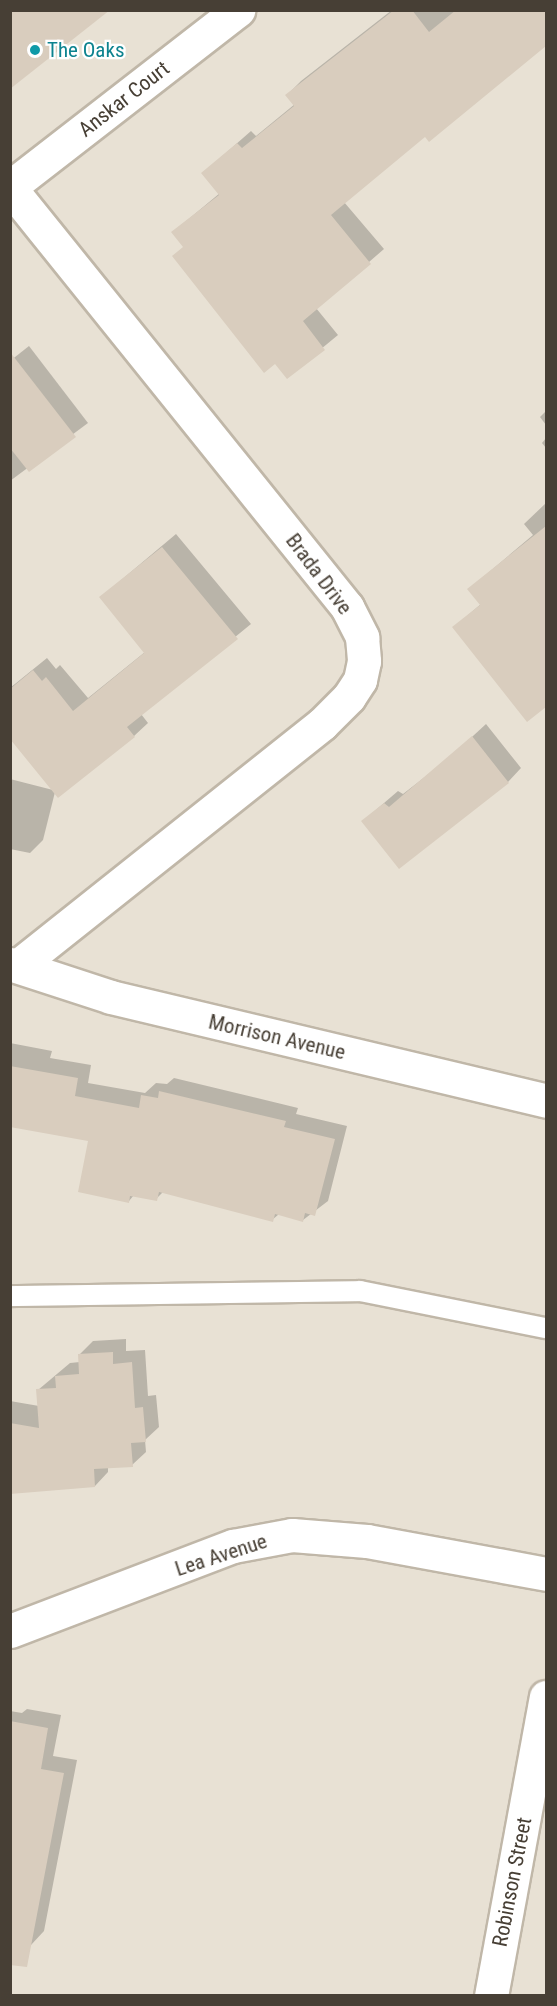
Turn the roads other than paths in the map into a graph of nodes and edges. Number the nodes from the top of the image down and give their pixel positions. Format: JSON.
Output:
{"nodes":[{"id":1,"x":238,"y":10,"type":"edge"},
{"id":2,"x":10,"y":187,"type":"edge"},
{"id":3,"x":14,"y":965,"type":"edge"},
{"id":4,"x":546,"y":1101,"type":"edge"},
{"id":5,"x":10,"y":1296,"type":"edge"},
{"id":6,"x":546,"y":1328,"type":"edge"},
{"id":7,"x":546,"y":1574,"type":"edge"},
{"id":8,"x":10,"y":1631,"type":"edge"},
{"id":9,"x":546,"y":1697,"type":"edge"},
{"id":10,"x":491,"y":1995,"type":"edge"}],
"edges":[{"from":1,"to":2,"type":"street","name":"Anskar Court"},
{"from":2,"to":3,"type":"street","name":"Brada Drive"},
{"from":3,"to":4,"type":"street","name":"Morrison Avenue"},
{"from":5,"to":6,"type":"lane"},
{"from":7,"to":8,"type":"street","name":"Lea Avenue"},
{"from":9,"to":10,"type":"street","name":"Robinson Street"}]}
